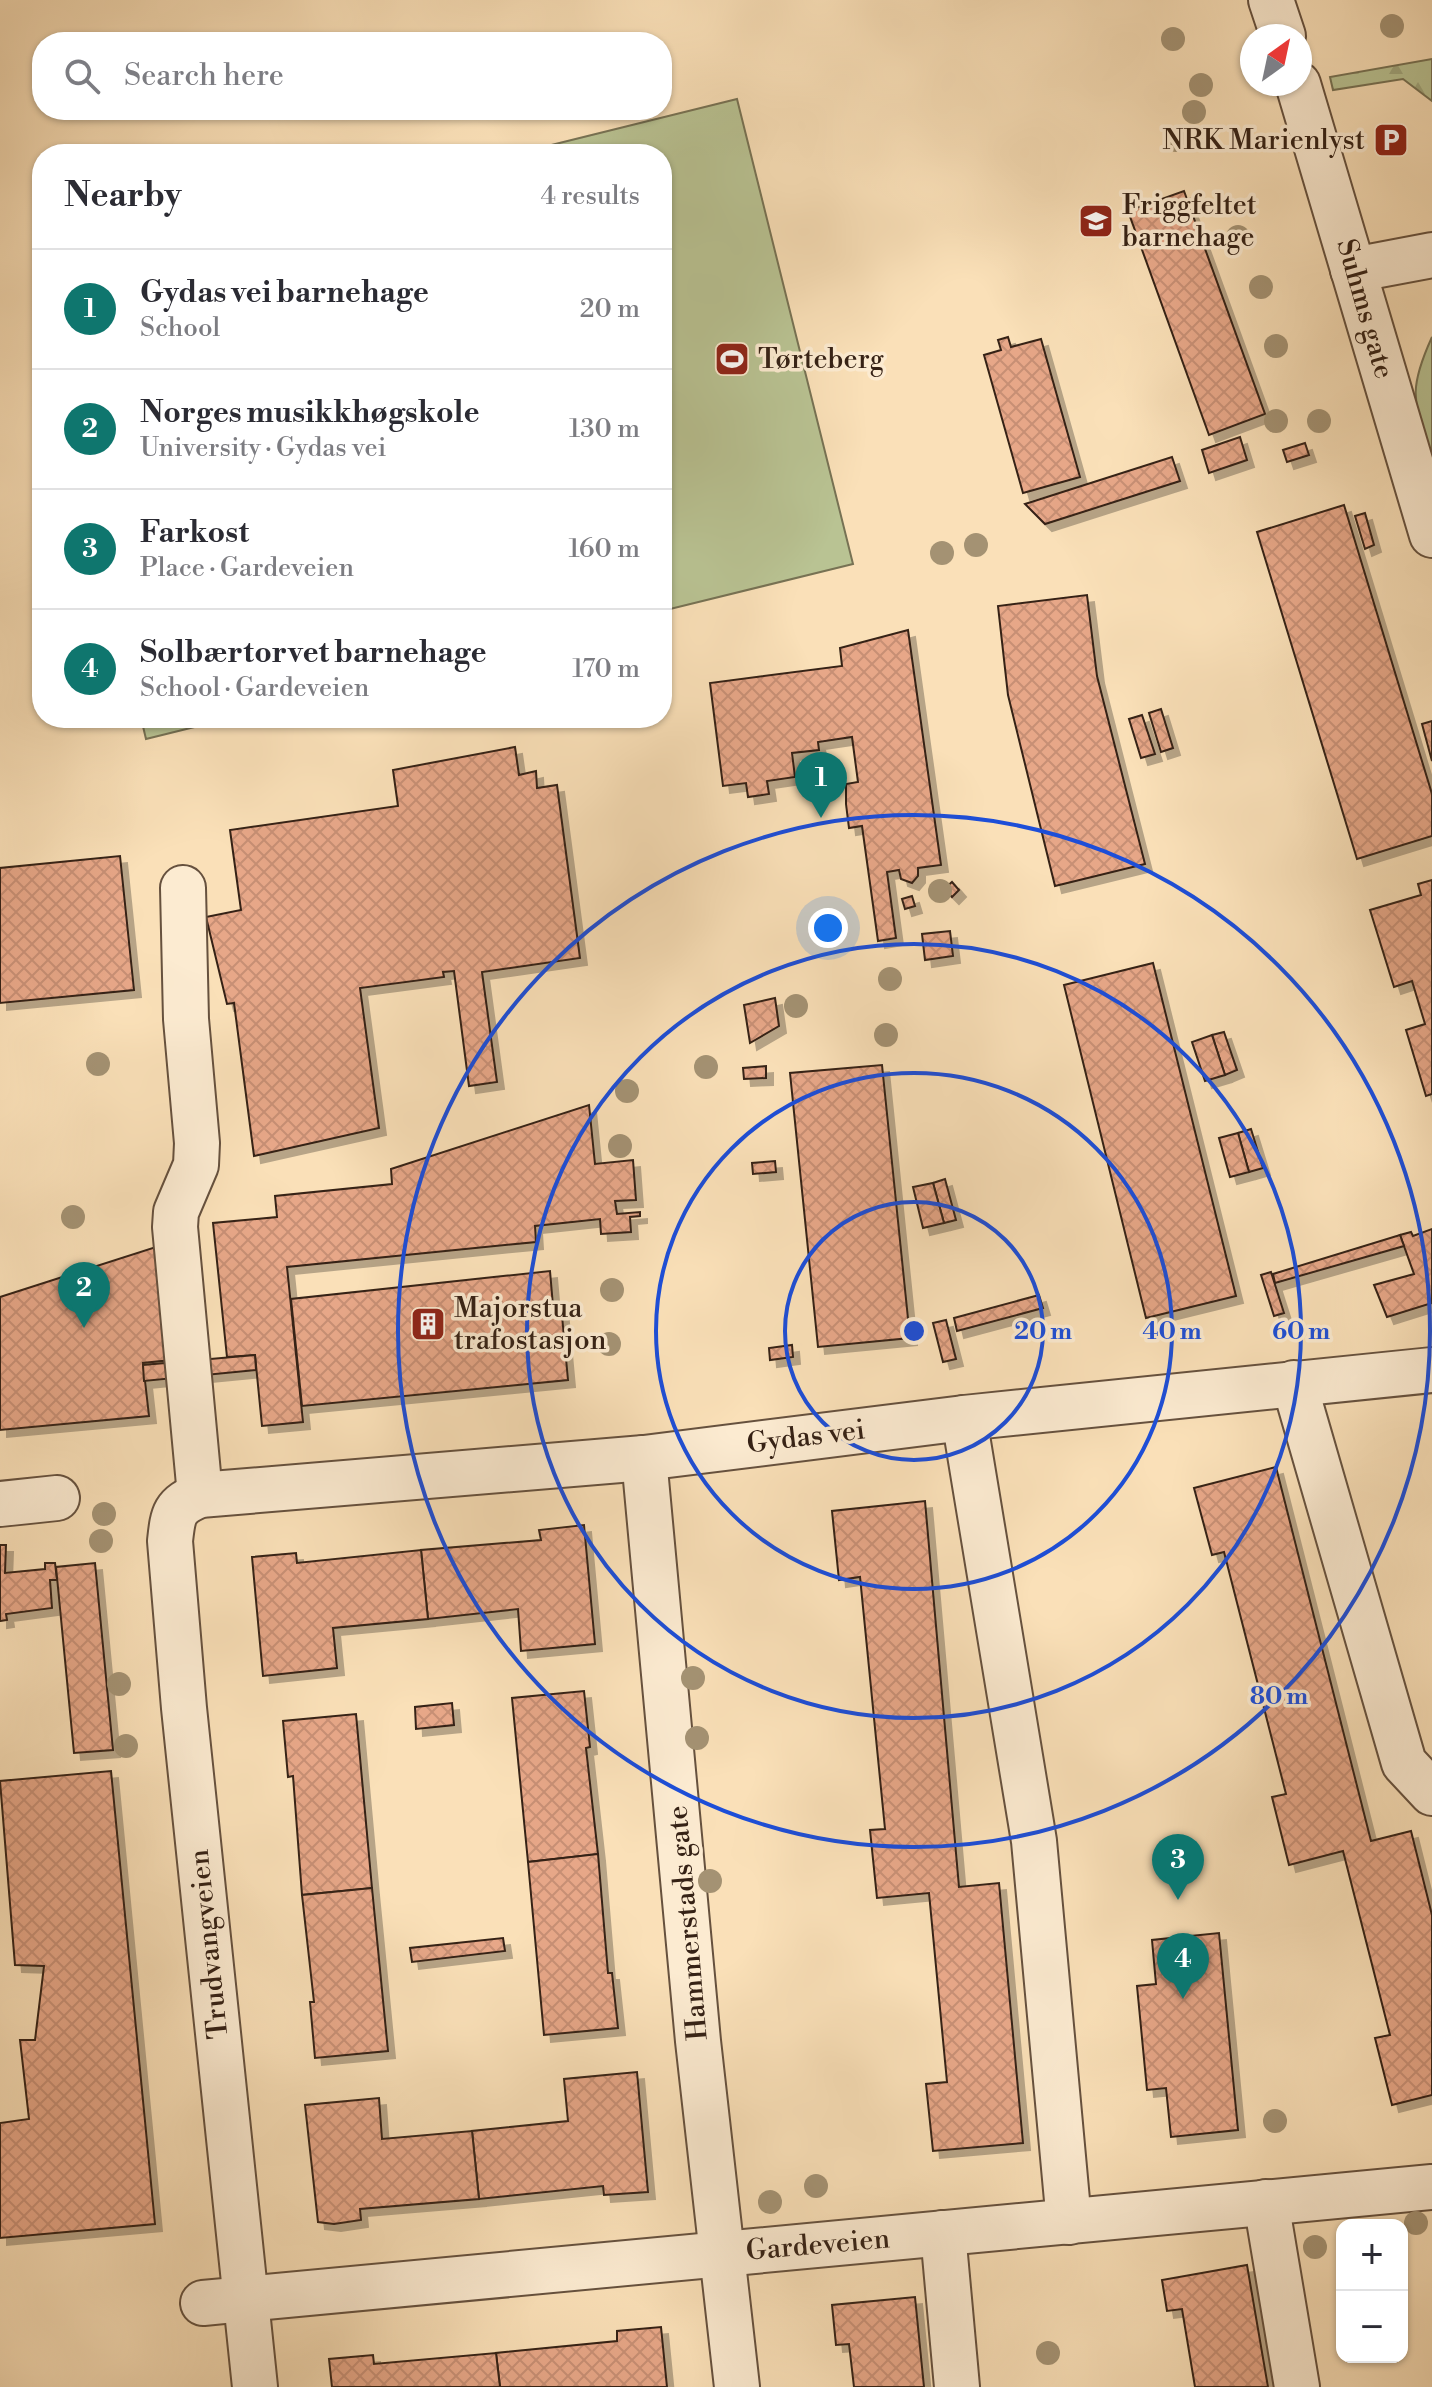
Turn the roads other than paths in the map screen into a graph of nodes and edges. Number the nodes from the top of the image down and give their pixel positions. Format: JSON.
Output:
{"nodes":[{"id":1,"x":1271,"y":0,"type":"edge"},
{"id":2,"x":1279,"y":24,"type":"edge"},
{"id":3,"x":1302,"y":96,"type":"edge"},
{"id":4,"x":1432,"y":255,"type":"edge"},
{"id":5,"x":1353,"y":270,"type":"junction"},
{"id":6,"x":1432,"y":535,"type":"edge"},
{"id":7,"x":183,"y":888,"type":"dead end"},
{"id":8,"x":1432,"y":1370,"type":"edge"},
{"id":9,"x":1294,"y":1383,"type":"junction"},
{"id":10,"x":964,"y":1418,"type":"junction"},
{"id":11,"x":644,"y":1458,"type":"junction"},
{"id":12,"x":57,"y":1498,"type":"dead end"},
{"id":13,"x":190,"y":1499,"type":"junction"},
{"id":14,"x":0,"y":1504,"type":"edge"},
{"id":15,"x":1432,"y":1793,"type":"edge"},
{"id":16,"x":1432,"y":2187,"type":"edge"},
{"id":17,"x":1266,"y":2202,"type":"junction"},
{"id":18,"x":1069,"y":2222,"type":"junction"},
{"id":19,"x":943,"y":2233,"type":"junction"},
{"id":20,"x":724,"y":2253,"type":"junction"},
{"id":21,"x":248,"y":2299,"type":"junction"},
{"id":22,"x":203,"y":2303,"type":"dead end"},
{"id":23,"x":255,"y":2387,"type":"edge"},
{"id":24,"x":737,"y":2387,"type":"edge"},
{"id":25,"x":957,"y":2387,"type":"edge"},
{"id":26,"x":1297,"y":2387,"type":"edge"}],
"edges":[{"from":1,"to":2,"type":"street"},
{"from":3,"to":5,"type":"street","name":"Suhms gate"},
{"from":4,"to":5,"type":"street"},
{"from":5,"to":6,"type":"street","name":"Suhms gate"},
{"from":7,"to":13,"type":"street"},
{"from":8,"to":9,"type":"street","name":"Gydas vei"},
{"from":9,"to":10,"type":"street","name":"Gydas vei"},
{"from":9,"to":15,"type":"street"},
{"from":10,"to":11,"type":"street","name":"Gydas vei"},
{"from":10,"to":18,"type":"street"},
{"from":11,"to":13,"type":"street","name":"Gydas vei"},
{"from":11,"to":20,"type":"street","name":"Hammerstads gate"},
{"from":12,"to":14,"type":"street"},
{"from":13,"to":21,"type":"street","name":"Trudvangveien"},
{"from":16,"to":17,"type":"street","name":"Gardeveien"},
{"from":17,"to":18,"type":"street","name":"Gardeveien"},
{"from":17,"to":26,"type":"street"},
{"from":18,"to":19,"type":"street","name":"Gardeveien"},
{"from":19,"to":20,"type":"street","name":"Gardeveien"},
{"from":19,"to":25,"type":"street"},
{"from":20,"to":21,"type":"street","name":"Gardeveien"},
{"from":20,"to":24,"type":"street","name":"Hammerstads gate"},
{"from":21,"to":22,"type":"street","name":"Gardeveien"},
{"from":21,"to":23,"type":"street","name":"Trudvangveien"}]}
